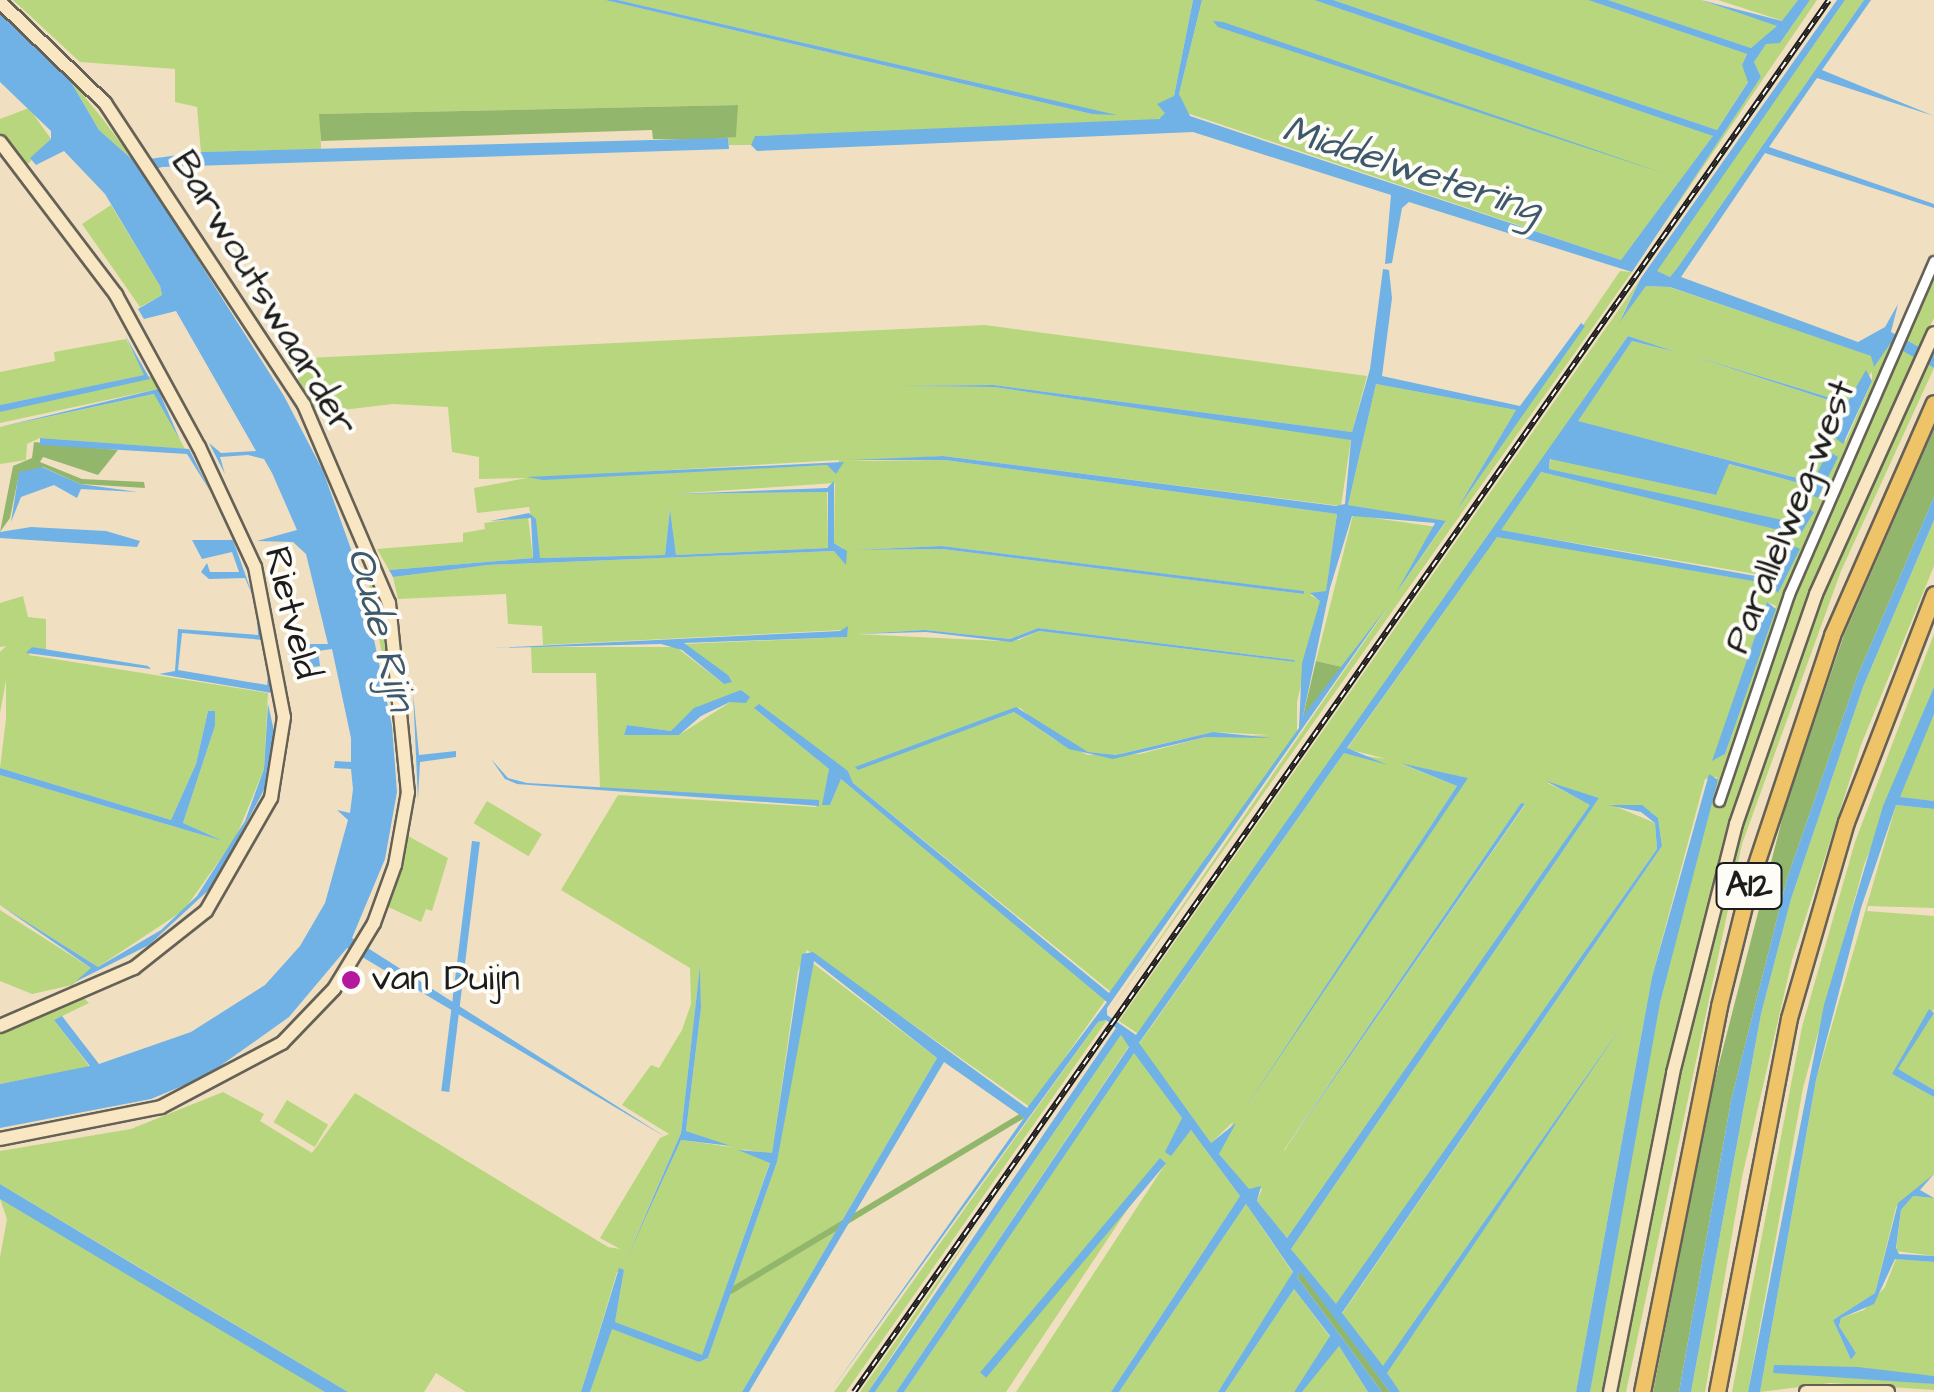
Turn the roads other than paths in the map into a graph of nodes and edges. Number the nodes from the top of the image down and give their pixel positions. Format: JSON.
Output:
{"nodes":[{"id":1,"x":0,"y":2,"type":"edge"},
{"id":2,"x":0,"y":142,"type":"edge"},
{"id":3,"x":1934,"y":262,"type":"edge"},
{"id":4,"x":1933,"y":335,"type":"edge"},
{"id":5,"x":1934,"y":403,"type":"edge"},
{"id":6,"x":1934,"y":594,"type":"edge"},
{"id":7,"x":1719,"y":801,"type":"dead end"},
{"id":8,"x":0,"y":1026,"type":"edge"},
{"id":9,"x":0,"y":1139,"type":"edge"},
{"id":10,"x":1610,"y":1392,"type":"edge"},
{"id":11,"x":1642,"y":1392,"type":"edge"},
{"id":12,"x":1717,"y":1392,"type":"edge"},
{"id":13,"x":1806,"y":1392,"type":"edge"},
{"id":14,"x":1888,"y":1392,"type":"edge"}],
"edges":[{"from":1,"to":9,"type":"main road","name":"Barwoutswaarder"},
{"from":2,"to":8,"type":"main road","name":"Rietveld"},
{"from":3,"to":7,"type":"street","name":"Parallelweg-west"},
{"from":4,"to":10,"type":"main road"},
{"from":5,"to":11,"type":"highway","number":"A12"},
{"from":6,"to":12,"type":"highway","number":"A12"},
{"from":13,"to":14,"type":"main road"}]}
